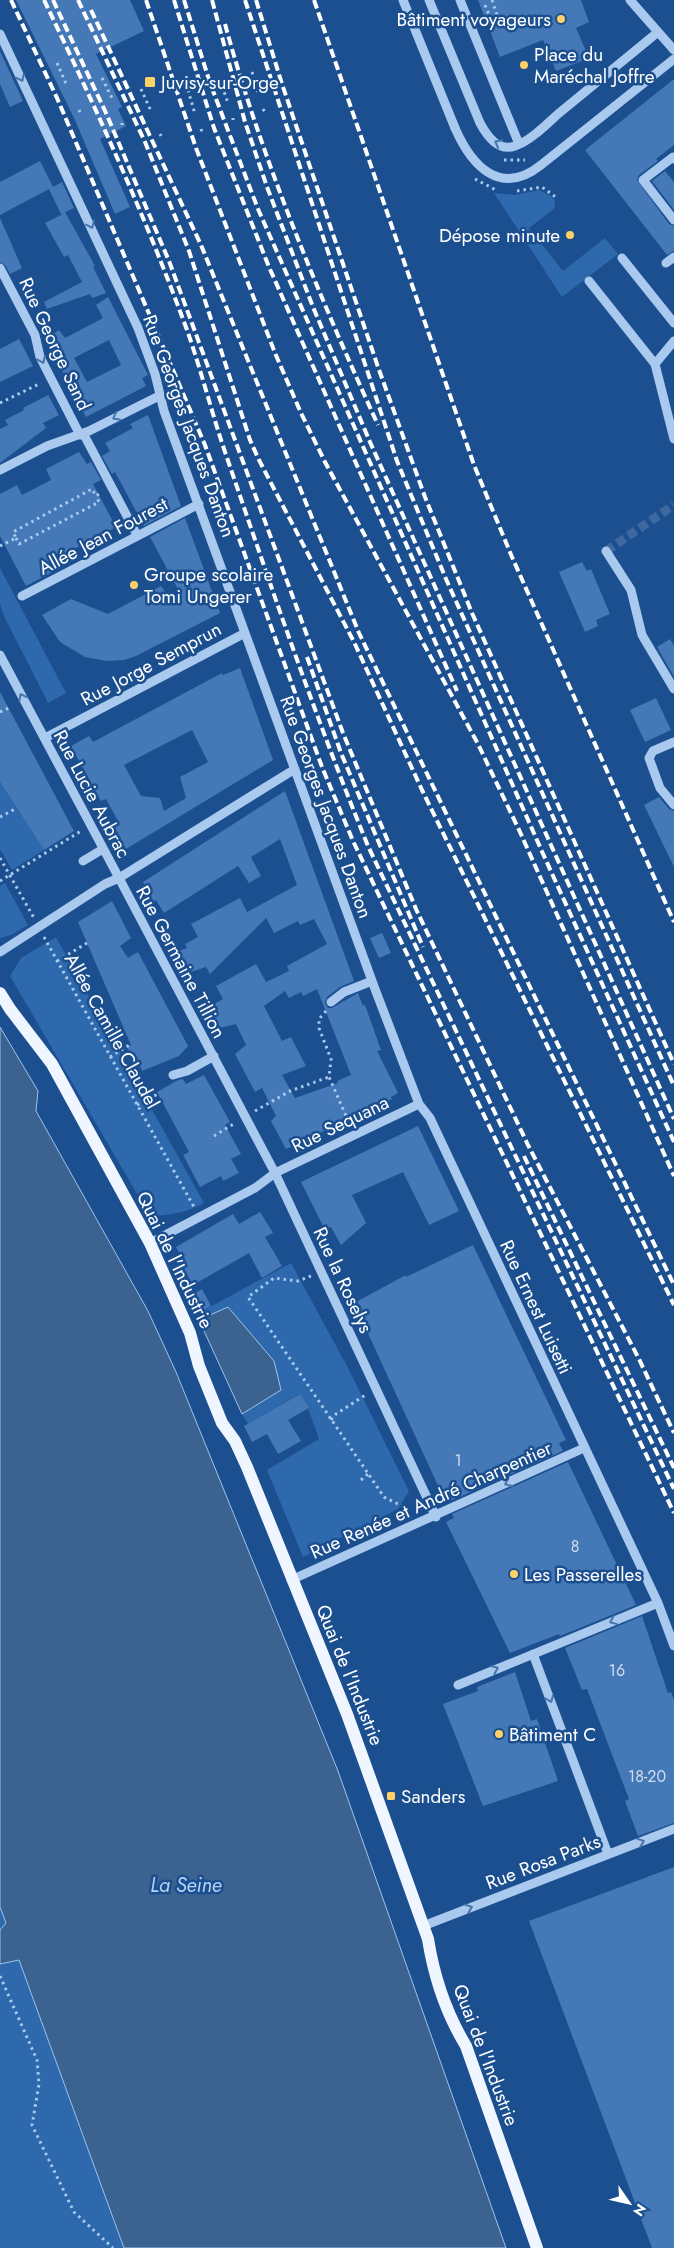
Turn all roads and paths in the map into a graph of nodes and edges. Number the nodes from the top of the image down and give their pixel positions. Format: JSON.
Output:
{"nodes":[{"id":1,"x":403,"y":0,"type":"edge"},
{"id":2,"x":429,"y":0,"type":"edge"},
{"id":3,"x":460,"y":0,"type":"edge"},
{"id":4,"x":492,"y":0,"type":"edge"},
{"id":5,"x":630,"y":0,"type":"edge"},
{"id":6,"x":485,"y":5,"type":"dead end"},
{"id":7,"x":498,"y":18,"type":"dead end"},
{"id":8,"x":492,"y":22,"type":"dead end"},
{"id":9,"x":658,"y":32,"type":"junction"},
{"id":10,"x":0,"y":34,"type":"edge"},
{"id":11,"x":674,"y":50,"type":"edge"},
{"id":12,"x":674,"y":59,"type":"edge"},
{"id":13,"x":57,"y":63,"type":"dead end"},
{"id":14,"x":252,"y":72,"type":"dead end"},
{"id":15,"x":102,"y":78,"type":"dead end"},
{"id":16,"x":220,"y":80,"type":"dead end"},
{"id":17,"x":67,"y":86,"type":"dead end"},
{"id":18,"x":141,"y":89,"type":"dead end"},
{"id":19,"x":188,"y":90,"type":"dead end"},
{"id":20,"x":258,"y":92,"type":"dead end"},
{"id":21,"x":113,"y":100,"type":"dead end"},
{"id":22,"x":228,"y":103,"type":"dead end"},
{"id":23,"x":151,"y":111,"type":"dead end"},
{"id":24,"x":195,"y":114,"type":"dead end"},
{"id":25,"x":519,"y":144,"type":"junction"},
{"id":26,"x":674,"y":159,"type":"edge"},
{"id":27,"x":674,"y":220,"type":"edge"},
{"id":28,"x":674,"y":256,"type":"edge"},
{"id":29,"x":622,"y":258,"type":"dead end"},
{"id":30,"x":666,"y":263,"type":"dead end"},
{"id":31,"x":0,"y":268,"type":"edge"},
{"id":32,"x":589,"y":281,"type":"dead end"},
{"id":33,"x":674,"y":323,"type":"edge"},
{"id":34,"x":674,"y":341,"type":"edge"},
{"id":35,"x":655,"y":364,"type":"junction"},
{"id":36,"x":51,"y":378,"type":"junction"},
{"id":37,"x":159,"y":396,"type":"junction"},
{"id":38,"x":0,"y":403,"type":"edge"},
{"id":39,"x":81,"y":434,"type":"junction"},
{"id":40,"x":674,"y":439,"type":"edge"},
{"id":41,"x":0,"y":470,"type":"edge"},
{"id":42,"x":199,"y":504,"type":"junction"},
{"id":43,"x":137,"y":535,"type":"junction"},
{"id":44,"x":16,"y":538,"type":"junction"},
{"id":45,"x":0,"y":546,"type":"edge"},
{"id":46,"x":606,"y":551,"type":"dead end"},
{"id":47,"x":22,"y":596,"type":"dead end"},
{"id":48,"x":245,"y":633,"type":"junction"},
{"id":49,"x":0,"y":655,"type":"edge"},
{"id":50,"x":674,"y":689,"type":"edge"},
{"id":51,"x":9,"y":708,"type":"dead end"},
{"id":52,"x":0,"y":712,"type":"edge"},
{"id":53,"x":45,"y":738,"type":"junction"},
{"id":54,"x":674,"y":742,"type":"edge"},
{"id":55,"x":295,"y":769,"type":"junction"},
{"id":56,"x":674,"y":806,"type":"edge"},
{"id":57,"x":17,"y":808,"type":"dead end"},
{"id":58,"x":0,"y":818,"type":"edge"},
{"id":59,"x":90,"y":825,"type":"junction"},
{"id":60,"x":103,"y":849,"type":"junction"},
{"id":61,"x":0,"y":858,"type":"edge"},
{"id":62,"x":83,"y":861,"type":"dead end"},
{"id":63,"x":10,"y":875,"type":"junction"},
{"id":64,"x":119,"y":878,"type":"junction"},
{"id":65,"x":0,"y":881,"type":"edge"},
{"id":66,"x":39,"y":927,"type":"junction"},
{"id":67,"x":87,"y":943,"type":"dead end"},
{"id":68,"x":0,"y":952,"type":"edge"},
{"id":69,"x":57,"y":961,"type":"junction"},
{"id":70,"x":372,"y":981,"type":"junction"},
{"id":71,"x":0,"y":993,"type":"edge"},
{"id":72,"x":330,"y":1005,"type":"joint"},
{"id":73,"x":131,"y":1044,"type":"dead end"},
{"id":74,"x":110,"y":1057,"type":"junction"},
{"id":75,"x":215,"y":1058,"type":"junction"},
{"id":76,"x":172,"y":1075,"type":"dead end"},
{"id":77,"x":329,"y":1077,"type":"junction"},
{"id":78,"x":158,"y":1094,"type":"dead end"},
{"id":79,"x":419,"y":1104,"type":"junction"},
{"id":80,"x":137,"y":1106,"type":"junction"},
{"id":81,"x":246,"y":1117,"type":"junction"},
{"id":82,"x":348,"y":1121,"type":"dead end"},
{"id":83,"x":214,"y":1136,"type":"dead end"},
{"id":84,"x":275,"y":1173,"type":"junction"},
{"id":85,"x":199,"y":1216,"type":"junction"},
{"id":86,"x":150,"y":1243,"type":"junction"},
{"id":87,"x":321,"y":1271,"type":"junction"},
{"id":88,"x":376,"y":1389,"type":"junction"},
{"id":89,"x":332,"y":1420,"type":"junction"},
{"id":90,"x":584,"y":1448,"type":"junction"},
{"id":91,"x":368,"y":1474,"type":"junction"},
{"id":92,"x":361,"y":1480,"type":"dead end"},
{"id":93,"x":436,"y":1517,"type":"junction"},
{"id":94,"x":416,"y":1526,"type":"junction"},
{"id":95,"x":291,"y":1580,"type":"junction"},
{"id":96,"x":658,"y":1603,"type":"junction"},
{"id":97,"x":674,"y":1646,"type":"edge"},
{"id":98,"x":533,"y":1654,"type":"junction"},
{"id":99,"x":458,"y":1685,"type":"dead end"},
{"id":100,"x":674,"y":1829,"type":"edge"},
{"id":101,"x":608,"y":1854,"type":"junction"},
{"id":102,"x":423,"y":1926,"type":"junction"},
{"id":103,"x":0,"y":1976,"type":"edge"},
{"id":104,"x":113,"y":2248,"type":"edge"},
{"id":105,"x":537,"y":2248,"type":"edge"}],
"edges":[{"from":1,"to":12,"type":"street","bridge":true},
{"from":25,"to":2,"type":"street","one_way":true},
{"from":3,"to":25,"type":"street"},
{"from":4,"to":7,"type":"path"},
{"from":5,"to":9,"type":"street"},
{"from":6,"to":8,"type":"path"},
{"from":9,"to":11,"type":"street"},
{"from":9,"to":25,"type":"street"},
{"from":10,"to":37,"type":"street","name":"Rue Georges Jacques Danton","one_way":true},
{"from":13,"to":17,"type":"path"},
{"from":14,"to":20,"type":"path"},
{"from":15,"to":21,"type":"path"},
{"from":16,"to":22,"type":"path"},
{"from":18,"to":23,"type":"path"},
{"from":19,"to":24,"type":"path"},
{"from":26,"to":27,"type":"street"},
{"from":28,"to":30,"type":"street"},
{"from":29,"to":33,"type":"street"},
{"from":31,"to":36,"type":"street","name":"Rue George Sand","one_way":true},
{"from":32,"to":35,"type":"street"},
{"from":34,"to":35,"type":"street"},
{"from":35,"to":40,"type":"street"},
{"from":36,"to":38,"type":"path"},
{"from":36,"to":39,"type":"street","name":"Rue George Sand"},
{"from":37,"to":39,"type":"street","one_way":true},
{"from":37,"to":42,"type":"street","name":"Rue Georges Jacques Danton"},
{"from":39,"to":41,"type":"street"},
{"from":39,"to":43,"type":"street","name":"Rue George Sand"},
{"from":42,"to":43,"type":"street","name":"Allée Jean Fourest"},
{"from":42,"to":48,"type":"street","name":"Rue Georges Jacques Danton"},
{"from":43,"to":47,"type":"street","name":"Allée Jean Fourest"},
{"from":44,"to":44,"type":"path"},
{"from":44,"to":45,"type":"path"},
{"from":46,"to":50,"type":"street"},
{"from":48,"to":53,"type":"street","name":"Rue Jorge Semprun"},
{"from":48,"to":55,"type":"street","name":"Rue Georges Jacques Danton"},
{"from":53,"to":49,"type":"street","name":"Rue Lucie Aubrac","one_way":true},
{"from":51,"to":52,"type":"path"},
{"from":53,"to":59,"type":"street","name":"Rue Lucie Aubrac"},
{"from":54,"to":56,"type":"street"},
{"from":55,"to":64,"type":"street"},
{"from":55,"to":70,"type":"street","name":"Rue Georges Jacques Danton"},
{"from":57,"to":58,"type":"path"},
{"from":59,"to":60,"type":"street","name":"Rue Lucie Aubrac"},
{"from":59,"to":63,"type":"path"},
{"from":60,"to":62,"type":"street"},
{"from":60,"to":64,"type":"street","name":"Rue Lucie Aubrac"},
{"from":61,"to":63,"type":"path","name":"Allée Camille Claudel"},
{"from":63,"to":65,"type":"path"},
{"from":63,"to":66,"type":"path","name":"Allée Camille Claudel"},
{"from":64,"to":66,"type":"street","name":"Rue Lucie Aubrac"},
{"from":64,"to":75,"type":"street","name":"Rue Germaine Tillion"},
{"from":66,"to":68,"type":"street","name":"Rue Lucie Aubrac"},
{"from":66,"to":69,"type":"path","name":"Allée Camille Claudel"},
{"from":67,"to":69,"type":"path"},
{"from":69,"to":74,"type":"path","name":"Allée Camille Claudel"},
{"from":70,"to":72,"type":"street"},
{"from":70,"to":79,"type":"street","name":"Rue Ernest Luisetti"},
{"from":71,"to":86,"type":"main road","name":"Quai de l'Industrie"},
{"from":72,"to":77,"type":"path"},
{"from":73,"to":74,"type":"path"},
{"from":74,"to":80,"type":"path","name":"Allée Camille Claudel"},
{"from":75,"to":76,"type":"street"},
{"from":75,"to":81,"type":"street","name":"Rue la Roselys"},
{"from":77,"to":81,"type":"path"},
{"from":77,"to":82,"type":"path"},
{"from":78,"to":80,"type":"path"},
{"from":79,"to":84,"type":"street","name":"Rue Sequana"},
{"from":79,"to":90,"type":"street","name":"Rue Ernest Luisetti"},
{"from":80,"to":85,"type":"path","name":"Allée Camille Claudel"},
{"from":81,"to":83,"type":"path"},
{"from":81,"to":84,"type":"street","name":"Rue la Roselys"},
{"from":84,"to":85,"type":"street","name":"Rue Sequana"},
{"from":84,"to":87,"type":"street","name":"Rue la Roselys"},
{"from":85,"to":86,"type":"street","name":"Rue Sequana"},
{"from":86,"to":95,"type":"main road","name":"Quai de l'Industrie"},
{"from":87,"to":88,"type":"street","name":"Rue la Roselys"},
{"from":87,"to":89,"type":"path"},
{"from":88,"to":89,"type":"path"},
{"from":88,"to":93,"type":"street","name":"Rue la Roselys"},
{"from":89,"to":91,"type":"path"},
{"from":90,"to":93,"type":"street","name":"Rue Renée et André Charpentier","one_way":true},
{"from":90,"to":96,"type":"street","name":"Rue Ernest Luisetti"},
{"from":91,"to":92,"type":"path"},
{"from":91,"to":94,"type":"path"},
{"from":93,"to":94,"type":"street","name":"Rue Renée et André Charpentier"},
{"from":94,"to":95,"type":"street","name":"Rue Renée et André Charpentier"},
{"from":95,"to":102,"type":"main road","name":"Quai de l'Industrie"},
{"from":96,"to":97,"type":"street","name":"Rue Ernest Luisetti"},
{"from":96,"to":98,"type":"street","one_way":true},
{"from":99,"to":98,"type":"street","one_way":true},
{"from":98,"to":101,"type":"street","one_way":true},
{"from":101,"to":100,"type":"street","name":"Rue Rosa Parks","one_way":true},
{"from":102,"to":101,"type":"street","name":"Rue Rosa Parks","one_way":true},
{"from":102,"to":105,"type":"main road","name":"Quai de l'Industrie"},
{"from":103,"to":104,"type":"path"}]}
